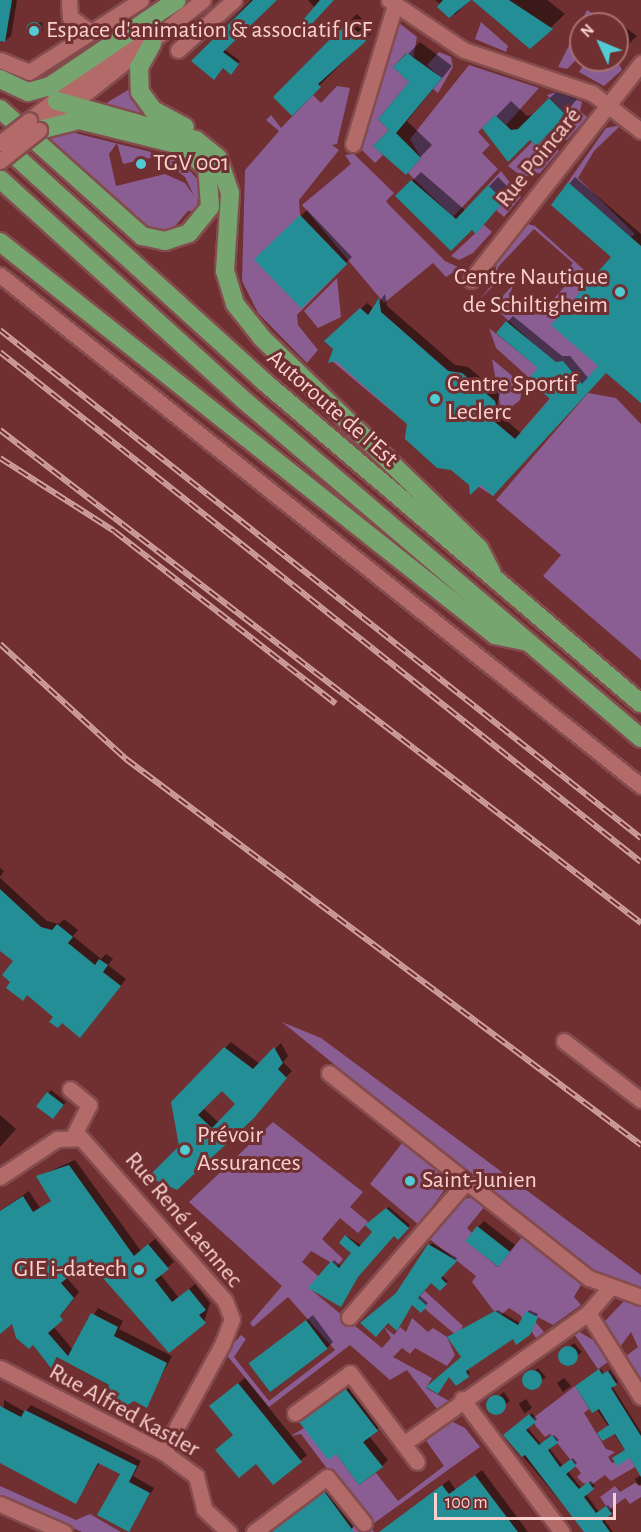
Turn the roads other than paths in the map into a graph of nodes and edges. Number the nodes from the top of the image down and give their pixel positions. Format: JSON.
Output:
{"nodes":[{"id":1,"x":69,"y":0,"type":"edge"},
{"id":2,"x":141,"y":0,"type":"edge"},
{"id":3,"x":178,"y":0,"type":"edge"},
{"id":4,"x":202,"y":0,"type":"edge"},
{"id":5,"x":234,"y":0,"type":"edge"},
{"id":6,"x":392,"y":2,"type":"edge"},
{"id":7,"x":91,"y":32,"type":"junction"},
{"id":8,"x":152,"y":44,"type":"junction"},
{"id":9,"x":178,"y":50,"type":"dead end"},
{"id":10,"x":0,"y":60,"type":"edge"},
{"id":11,"x":641,"y":63,"type":"edge"},
{"id":12,"x":0,"y":79,"type":"edge"},
{"id":13,"x":66,"y":102,"type":"junction"},
{"id":14,"x":610,"y":107,"type":"junction"},
{"id":15,"x":0,"y":109,"type":"edge"},
{"id":16,"x":34,"y":125,"type":"junction"},
{"id":17,"x":641,"y":131,"type":"edge"},
{"id":18,"x":0,"y":142,"type":"edge"},
{"id":19,"x":353,"y":144,"type":"dead end"},
{"id":20,"x":0,"y":160,"type":"edge"},
{"id":21,"x":0,"y":179,"type":"edge"},
{"id":22,"x":0,"y":242,"type":"edge"},
{"id":23,"x":0,"y":275,"type":"edge"},
{"id":24,"x":471,"y":280,"type":"dead end"},
{"id":25,"x":298,"y":374,"type":"junction"},
{"id":26,"x":495,"y":580,"type":"junction"},
{"id":27,"x":525,"y":641,"type":"junction"},
{"id":28,"x":641,"y":703,"type":"edge"},
{"id":29,"x":641,"y":738,"type":"edge"},
{"id":30,"x":641,"y":786,"type":"edge"},
{"id":31,"x":564,"y":1041,"type":"dead end"},
{"id":32,"x":329,"y":1073,"type":"dead end"},
{"id":33,"x":70,"y":1089,"type":"dead end"},
{"id":34,"x":641,"y":1100,"type":"edge"},
{"id":35,"x":73,"y":1137,"type":"junction"},
{"id":36,"x":0,"y":1177,"type":"edge"},
{"id":37,"x":466,"y":1182,"type":"junction"},
{"id":38,"x":611,"y":1287,"type":"junction"},
{"id":39,"x":641,"y":1297,"type":"edge"},
{"id":40,"x":588,"y":1313,"type":"junction"},
{"id":41,"x":349,"y":1317,"type":"dead end"},
{"id":42,"x":0,"y":1368,"type":"edge"},
{"id":43,"x":641,"y":1397,"type":"edge"},
{"id":44,"x":462,"y":1399,"type":"junction"},
{"id":45,"x":296,"y":1413,"type":"dead end"},
{"id":46,"x":403,"y":1444,"type":"junction"},
{"id":47,"x":163,"y":1452,"type":"junction"},
{"id":48,"x":417,"y":1462,"type":"dead end"},
{"id":49,"x":0,"y":1504,"type":"edge"},
{"id":50,"x":364,"y":1523,"type":"dead end"},
{"id":51,"x":64,"y":1532,"type":"edge"},
{"id":52,"x":229,"y":1532,"type":"edge"},
{"id":53,"x":254,"y":1532,"type":"edge"},
{"id":54,"x":562,"y":1532,"type":"edge"}],
"edges":[{"from":1,"to":7,"type":"street"},
{"from":2,"to":7,"type":"street"},
{"from":3,"to":12,"type":"highway"},
{"from":3,"to":13,"type":"street"},
{"from":4,"to":8,"type":"street"},
{"from":5,"to":9,"type":"street"},
{"from":6,"to":14,"type":"street"},
{"from":6,"to":19,"type":"street"},
{"from":7,"to":10,"type":"street"},
{"from":8,"to":13,"type":"street"},
{"from":8,"to":25,"type":"highway"},
{"from":11,"to":14,"type":"street","name":"Rue Poincaré"},
{"from":13,"to":16,"type":"street"},
{"from":13,"to":25,"type":"highway"},
{"from":14,"to":17,"type":"street"},
{"from":14,"to":24,"type":"street","name":"Rue Poincaré"},
{"from":15,"to":16,"type":"highway"},
{"from":16,"to":18,"type":"street","bridge":true},
{"from":16,"to":20,"type":"street","bridge":true},
{"from":18,"to":26,"type":"highway","name":"Autoroute de l’Est"},
{"from":21,"to":27,"type":"highway"},
{"from":22,"to":27,"type":"highway"},
{"from":23,"to":30,"type":"street"},
{"from":25,"to":26,"type":"highway"},
{"from":26,"to":28,"type":"highway","name":"Autoroute de l’Est"},
{"from":27,"to":29,"type":"highway"},
{"from":31,"to":34,"type":"street"},
{"from":32,"to":37,"type":"street"},
{"from":33,"to":35,"type":"street"},
{"from":35,"to":36,"type":"street"},
{"from":35,"to":47,"type":"street","name":"Rue René Laennec"},
{"from":37,"to":38,"type":"street"},
{"from":37,"to":41,"type":"street"},
{"from":38,"to":39,"type":"street"},
{"from":38,"to":40,"type":"street"},
{"from":40,"to":43,"type":"street"},
{"from":40,"to":44,"type":"street"},
{"from":42,"to":47,"type":"street","name":"Rue Alfred Kastler"},
{"from":44,"to":46,"type":"street"},
{"from":44,"to":54,"type":"street"},
{"from":45,"to":46,"type":"street"},
{"from":46,"to":48,"type":"street"},
{"from":47,"to":52,"type":"street","name":"Rue Alfred Kastler"},
{"from":49,"to":51,"type":"street"},
{"from":50,"to":53,"type":"street"}]}
